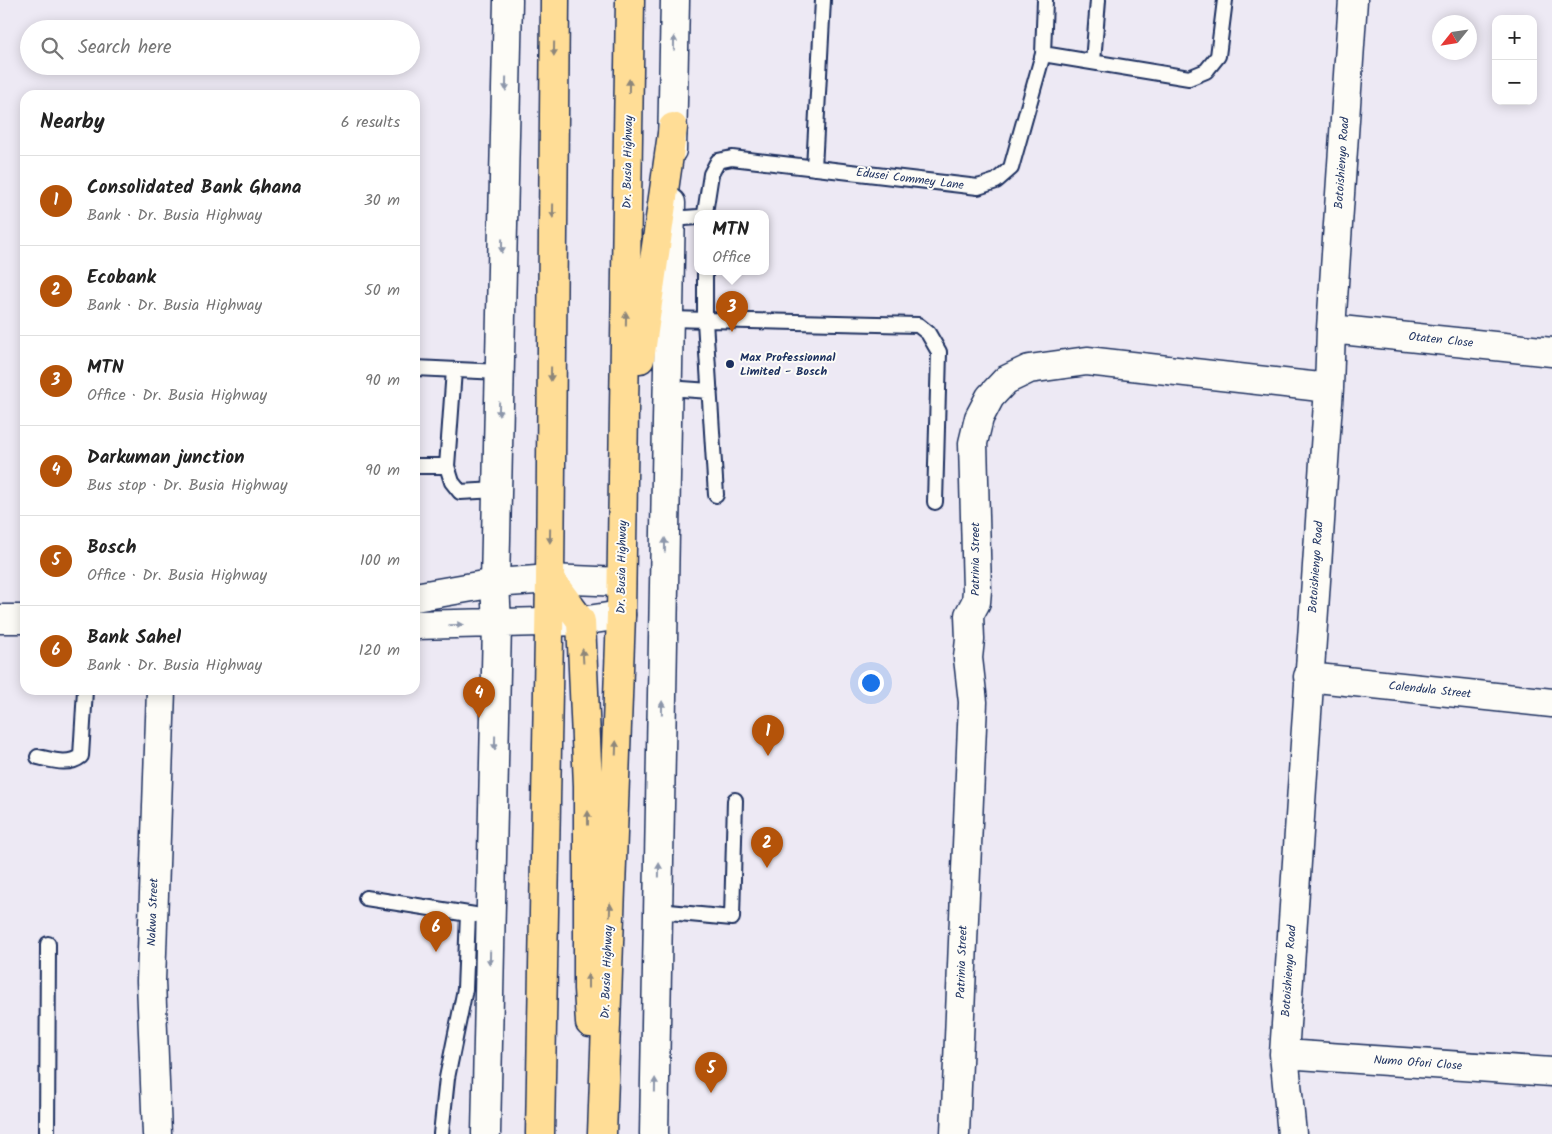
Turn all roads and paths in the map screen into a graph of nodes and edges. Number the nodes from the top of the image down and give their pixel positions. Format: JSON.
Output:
{"nodes":[{"id":1,"x":508,"y":0,"type":"edge"},
{"id":2,"x":555,"y":0,"type":"edge"},
{"id":3,"x":630,"y":0,"type":"edge"},
{"id":4,"x":675,"y":0,"type":"edge"},
{"id":5,"x":823,"y":0,"type":"edge"},
{"id":6,"x":1045,"y":0,"type":"edge"},
{"id":7,"x":1098,"y":0,"type":"edge"},
{"id":8,"x":1224,"y":0,"type":"edge"},
{"id":9,"x":1353,"y":0,"type":"edge"},
{"id":10,"x":1043,"y":54,"type":"junction"},
{"id":11,"x":1093,"y":62,"type":"junction"},
{"id":12,"x":673,"y":127,"type":"junction"},
{"id":13,"x":814,"y":168,"type":"junction"},
{"id":14,"x":705,"y":210,"type":"edge"},
{"id":15,"x":694,"y":217,"type":"edge"},
{"id":16,"x":671,"y":219,"type":"junction"},
{"id":17,"x":705,"y":275,"type":"edge"},
{"id":18,"x":669,"y":319,"type":"junction"},
{"id":19,"x":705,"y":321,"type":"junction"},
{"id":20,"x":1331,"y":328,"type":"junction"},
{"id":21,"x":1552,"y":352,"type":"edge"},
{"id":22,"x":420,"y":368,"type":"edge"},
{"id":23,"x":454,"y":370,"type":"junction"},
{"id":24,"x":500,"y":372,"type":"junction"},
{"id":25,"x":668,"y":388,"type":"junction"},
{"id":26,"x":1329,"y":388,"type":"junction"},
{"id":27,"x":710,"y":391,"type":"junction"},
{"id":28,"x":420,"y":466,"type":"edge"},
{"id":29,"x":447,"y":466,"type":"junction"},
{"id":30,"x":624,"y":472,"type":"junction"},
{"id":31,"x":497,"y":490,"type":"junction"},
{"id":32,"x":716,"y":495,"type":"dead end"},
{"id":33,"x":935,"y":502,"type":"dead end"},
{"id":34,"x":550,"y":579,"type":"junction"},
{"id":35,"x":621,"y":582,"type":"junction"},
{"id":36,"x":495,"y":583,"type":"junction"},
{"id":37,"x":420,"y":596,"type":"edge"},
{"id":38,"x":621,"y":615,"type":"junction"},
{"id":39,"x":0,"y":619,"type":"edge"},
{"id":40,"x":20,"y":619,"type":"edge"},
{"id":41,"x":581,"y":621,"type":"junction"},
{"id":42,"x":549,"y":622,"type":"junction"},
{"id":43,"x":497,"y":624,"type":"junction"},
{"id":44,"x":420,"y":625,"type":"edge"},
{"id":45,"x":1308,"y":677,"type":"junction"},
{"id":46,"x":85,"y":695,"type":"edge"},
{"id":47,"x":161,"y":695,"type":"edge"},
{"id":48,"x":1552,"y":703,"type":"edge"},
{"id":49,"x":38,"y":757,"type":"dead end"},
{"id":50,"x":735,"y":800,"type":"dead end"},
{"id":51,"x":366,"y":898,"type":"dead end"},
{"id":52,"x":658,"y":911,"type":"junction"},
{"id":53,"x":479,"y":915,"type":"junction"},
{"id":54,"x":48,"y":944,"type":"dead end"},
{"id":55,"x":1284,"y":1054,"type":"junction"},
{"id":56,"x":1552,"y":1072,"type":"edge"},
{"id":57,"x":603,"y":1080,"type":"junction"},
{"id":58,"x":47,"y":1134,"type":"edge"},
{"id":59,"x":156,"y":1134,"type":"edge"},
{"id":60,"x":441,"y":1134,"type":"edge"},
{"id":61,"x":486,"y":1134,"type":"edge"},
{"id":62,"x":540,"y":1134,"type":"edge"},
{"id":63,"x":602,"y":1134,"type":"edge"},
{"id":64,"x":654,"y":1134,"type":"edge"},
{"id":65,"x":955,"y":1134,"type":"edge"},
{"id":66,"x":1292,"y":1134,"type":"edge"}],
"edges":[{"from":1,"to":24,"type":"street","one_way":true},
{"from":2,"to":34,"type":"highway","one_way":true},
{"from":30,"to":3,"type":"highway","name":"Dr. Busia Highway","one_way":true},
{"from":12,"to":4,"type":"street","one_way":true},
{"from":5,"to":13,"type":"lane"},
{"from":6,"to":10,"type":"lane","name":"Edusei Commey Lane"},
{"from":7,"to":11,"type":"lane"},
{"from":8,"to":11,"type":"lane"},
{"from":9,"to":20,"type":"street","name":"Botoishienyo Road"},
{"from":10,"to":11,"type":"lane"},
{"from":10,"to":13,"type":"lane","name":"Edusei Commey Lane"},
{"from":12,"to":16,"type":"street"},
{"from":12,"to":30,"type":"highway"},
{"from":13,"to":14,"type":"lane","name":"Edusei Commey Lane"},
{"from":15,"to":16,"type":"lane"},
{"from":16,"to":18,"type":"street"},
{"from":17,"to":19,"type":"lane"},
{"from":18,"to":19,"type":"lane"},
{"from":18,"to":25,"type":"street"},
{"from":19,"to":27,"type":"lane"},
{"from":19,"to":33,"type":"lane"},
{"from":20,"to":21,"type":"street","name":"Otaten Close"},
{"from":20,"to":26,"type":"street","name":"Botoishienyo Road"},
{"from":22,"to":23,"type":"lane"},
{"from":23,"to":24,"type":"lane"},
{"from":23,"to":29,"type":"lane"},
{"from":24,"to":31,"type":"street","one_way":true},
{"from":25,"to":27,"type":"lane"},
{"from":52,"to":25,"type":"street","one_way":true},
{"from":26,"to":45,"type":"street","name":"Botoishienyo Road"},
{"from":26,"to":65,"type":"street","name":"Patrinia Street"},
{"from":27,"to":32,"type":"lane"},
{"from":28,"to":29,"type":"lane"},
{"from":29,"to":31,"type":"lane"},
{"from":30,"to":35,"type":"highway","name":"Dr. Busia Highway"},
{"from":31,"to":36,"type":"street"},
{"from":34,"to":35,"type":"street"},
{"from":34,"to":36,"type":"street"},
{"from":34,"to":41,"type":"highway"},
{"from":34,"to":42,"type":"highway"},
{"from":35,"to":38,"type":"highway","name":"Dr. Busia Highway"},
{"from":36,"to":37,"type":"street"},
{"from":36,"to":43,"type":"street"},
{"from":38,"to":41,"type":"street"},
{"from":57,"to":38,"type":"highway","name":"Dr. Busia Highway","one_way":true},
{"from":39,"to":40,"type":"street"},
{"from":41,"to":42,"type":"street"},
{"from":57,"to":41,"type":"highway","one_way":true},
{"from":42,"to":43,"type":"street"},
{"from":42,"to":62,"type":"highway"},
{"from":44,"to":43,"type":"street","one_way":true},
{"from":43,"to":53,"type":"street","one_way":true},
{"from":45,"to":48,"type":"street","name":"Calendula Street"},
{"from":45,"to":55,"type":"street","name":"Botoishienyo Road"},
{"from":46,"to":49,"type":"lane"},
{"from":47,"to":59,"type":"street","name":"Nakwa Street"},
{"from":50,"to":52,"type":"lane"},
{"from":51,"to":53,"type":"lane"},
{"from":64,"to":52,"type":"street","one_way":true},
{"from":53,"to":60,"type":"lane"},
{"from":53,"to":61,"type":"street","one_way":true},
{"from":54,"to":58,"type":"lane"},
{"from":55,"to":56,"type":"street","name":"Numo Ofori Close"},
{"from":55,"to":66,"type":"street","name":"Botoishienyo Road"},
{"from":57,"to":63,"type":"highway","name":"Dr. Busia Highway"}]}
